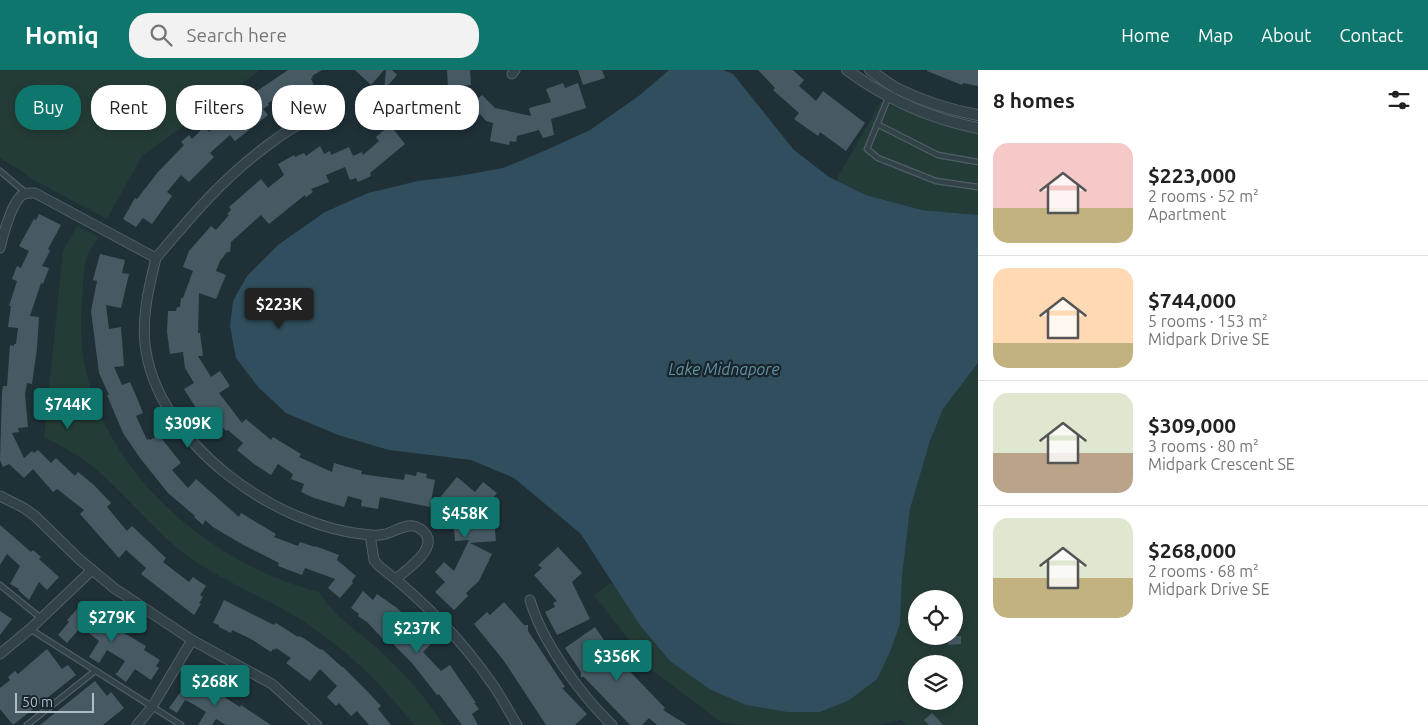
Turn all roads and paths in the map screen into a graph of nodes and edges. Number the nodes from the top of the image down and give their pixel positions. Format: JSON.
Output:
{"nodes":[{"id":1,"x":847,"y":70,"type":"edge"},
{"id":2,"x":870,"y":70,"type":"edge"},
{"id":3,"x":892,"y":91,"type":"junction"},
{"id":4,"x":978,"y":116,"type":"edge"},
{"id":5,"x":877,"y":124,"type":"junction"},
{"id":6,"x":978,"y":128,"type":"edge"},
{"id":7,"x":290,"y":130,"type":"edge"},
{"id":8,"x":978,"y":162,"type":"edge"},
{"id":9,"x":0,"y":171,"type":"edge"},
{"id":10,"x":978,"y":187,"type":"edge"},
{"id":11,"x":26,"y":193,"type":"junction"},
{"id":12,"x":0,"y":248,"type":"edge"},
{"id":13,"x":156,"y":258,"type":"junction"},
{"id":14,"x":0,"y":496,"type":"edge"},
{"id":15,"x":370,"y":535,"type":"junction"},
{"id":16,"x":92,"y":570,"type":"junction"},
{"id":17,"x":396,"y":579,"type":"junction"},
{"id":18,"x":0,"y":586,"type":"edge"},
{"id":19,"x":530,"y":600,"type":"dead end"},
{"id":20,"x":42,"y":619,"type":"junction"},
{"id":21,"x":30,"y":629,"type":"junction"},
{"id":22,"x":192,"y":640,"type":"junction"},
{"id":23,"x":0,"y":654,"type":"edge"},
{"id":24,"x":95,"y":671,"type":"junction"},
{"id":25,"x":152,"y":707,"type":"junction"},
{"id":26,"x":601,"y":722,"type":"edge"},
{"id":27,"x":27,"y":725,"type":"edge"},
{"id":28,"x":137,"y":725,"type":"edge"},
{"id":29,"x":181,"y":725,"type":"edge"},
{"id":30,"x":317,"y":725,"type":"edge"},
{"id":31,"x":517,"y":725,"type":"edge"},
{"id":32,"x":612,"y":725,"type":"edge"}],
"edges":[{"from":1,"to":3,"type":"street"},
{"from":2,"to":3,"type":"street"},
{"from":3,"to":4,"type":"street"},
{"from":3,"to":5,"type":"lane"},
{"from":3,"to":6,"type":"street"},
{"from":5,"to":8,"type":"lane"},
{"from":5,"to":10,"type":"lane"},
{"from":7,"to":13,"type":"street"},
{"from":9,"to":11,"type":"lane"},
{"from":11,"to":12,"type":"street"},
{"from":11,"to":13,"type":"street"},
{"from":13,"to":15,"type":"street"},
{"from":14,"to":16,"type":"street"},
{"from":15,"to":17,"type":"street"},
{"from":15,"to":17,"type":"street"},
{"from":16,"to":20,"type":"street"},
{"from":16,"to":22,"type":"street"},
{"from":17,"to":31,"type":"street"},
{"from":18,"to":20,"type":"lane"},
{"from":19,"to":26,"type":"street"},
{"from":20,"to":21,"type":"street"},
{"from":21,"to":23,"type":"street"},
{"from":21,"to":24,"type":"lane"},
{"from":22,"to":25,"type":"street"},
{"from":22,"to":30,"type":"street"},
{"from":24,"to":25,"type":"lane"},
{"from":24,"to":27,"type":"lane"},
{"from":25,"to":28,"type":"street"},
{"from":25,"to":29,"type":"lane"},
{"from":26,"to":32,"type":"street"}]}
